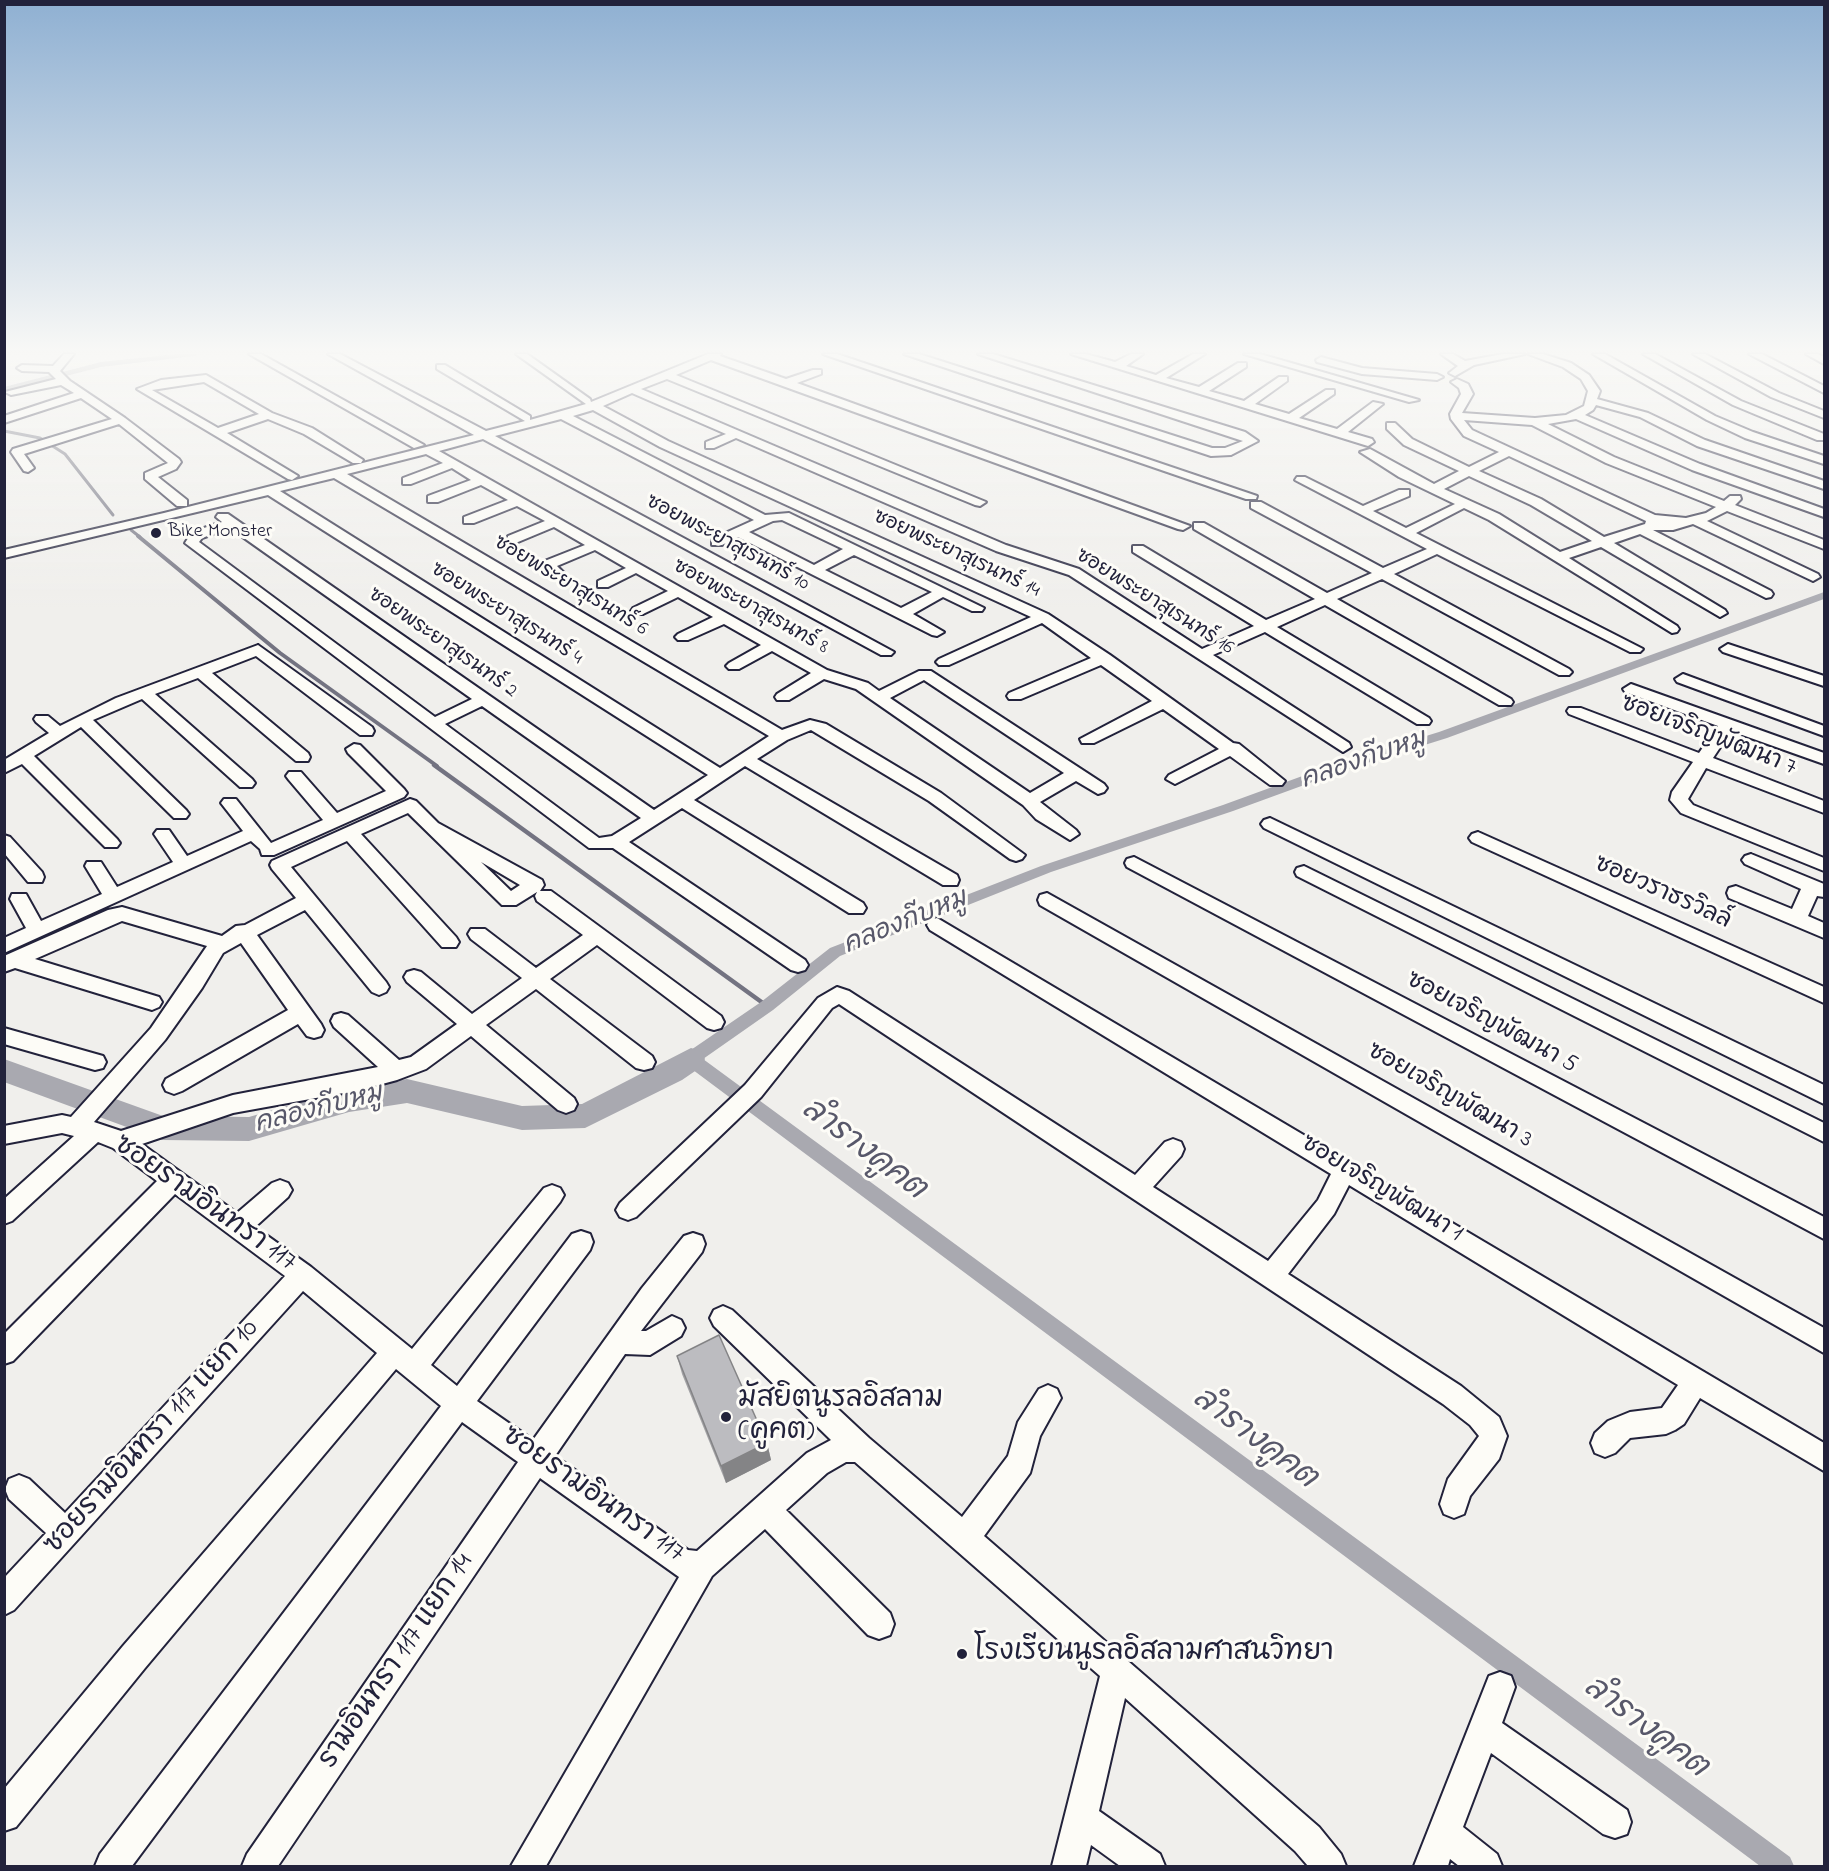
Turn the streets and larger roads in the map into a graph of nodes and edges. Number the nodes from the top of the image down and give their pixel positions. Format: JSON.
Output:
{"nodes":[{"id":1,"x":51,"y":441,"type":"edge"},
{"id":2,"x":148,"y":441,"type":"edge"},
{"id":3,"x":232,"y":441,"type":"edge"},
{"id":4,"x":328,"y":441,"type":"edge"},
{"id":5,"x":336,"y":441,"type":"edge"},
{"id":6,"x":412,"y":441,"type":"edge"},
{"id":7,"x":451,"y":441,"type":"edge"},
{"id":8,"x":495,"y":441,"type":"edge"},
{"id":9,"x":612,"y":441,"type":"edge"},
{"id":10,"x":659,"y":441,"type":"edge"},
{"id":11,"x":719,"y":441,"type":"edge"},
{"id":12,"x":753,"y":441,"type":"edge"},
{"id":13,"x":830,"y":441,"type":"edge"},
{"id":14,"x":948,"y":441,"type":"edge"},
{"id":15,"x":1080,"y":441,"type":"edge"},
{"id":16,"x":1180,"y":441,"type":"edge"},
{"id":17,"x":1251,"y":441,"type":"edge"},
{"id":18,"x":1356,"y":441,"type":"edge"},
{"id":19,"x":1409,"y":441,"type":"edge"},
{"id":20,"x":1484,"y":441,"type":"edge"},
{"id":21,"x":1573,"y":441,"type":"edge"},
{"id":22,"x":1637,"y":441,"type":"edge"},
{"id":23,"x":1698,"y":441,"type":"edge"},
{"id":24,"x":1771,"y":441,"type":"edge"},
{"id":25,"x":1813,"y":441,"type":"edge"},
{"id":26,"x":4,"y":444,"type":"edge"},
{"id":27,"x":710,"y":445,"type":"dead end"},
{"id":28,"x":424,"y":448,"type":"junction"},
{"id":29,"x":1794,"y":450,"type":"junction"},
{"id":30,"x":17,"y":452,"type":"junction"},
{"id":31,"x":1506,"y":453,"type":"junction"},
{"id":32,"x":363,"y":458,"type":"junction"},
{"id":33,"x":1824,"y":460,"type":"edge"},
{"id":34,"x":452,"y":464,"type":"junction"},
{"id":35,"x":1770,"y":467,"type":"junction"},
{"id":36,"x":28,"y":468,"type":"dead end"},
{"id":37,"x":1468,"y":471,"type":"junction"},
{"id":38,"x":337,"y":474,"type":"junction"},
{"id":39,"x":292,"y":476,"type":"junction"},
{"id":40,"x":482,"y":480,"type":"junction"},
{"id":41,"x":1301,"y":480,"type":"dead end"},
{"id":42,"x":407,"y":481,"type":"dead end"},
{"id":43,"x":1750,"y":485,"type":"junction"},
{"id":44,"x":1824,"y":485,"type":"edge"},
{"id":45,"x":1434,"y":489,"type":"junction"},
{"id":46,"x":271,"y":491,"type":"junction"},
{"id":47,"x":1404,"y":493,"type":"dead end"},
{"id":48,"x":433,"y":500,"type":"dead end"},
{"id":49,"x":518,"y":501,"type":"junction"},
{"id":50,"x":980,"y":502,"type":"dead end"},
{"id":51,"x":182,"y":503,"type":"junction"},
{"id":52,"x":1728,"y":506,"type":"junction"},
{"id":53,"x":208,"y":507,"type":"junction"},
{"id":54,"x":1458,"y":507,"type":"dead end"},
{"id":55,"x":1363,"y":511,"type":"junction"},
{"id":56,"x":1824,"y":513,"type":"edge"},
{"id":57,"x":469,"y":520,"type":"dead end"},
{"id":58,"x":765,"y":520,"type":"junction"},
{"id":59,"x":1695,"y":520,"type":"junction"},
{"id":60,"x":555,"y":522,"type":"junction"},
{"id":61,"x":232,"y":523,"type":"junction"},
{"id":62,"x":1649,"y":524,"type":"junction"},
{"id":63,"x":1182,"y":526,"type":"dead end"},
{"id":64,"x":1199,"y":526,"type":"dead end"},
{"id":65,"x":738,"y":532,"type":"junction"},
{"id":66,"x":1406,"y":533,"type":"junction"},
{"id":67,"x":513,"y":539,"type":"dead end"},
{"id":68,"x":717,"y":542,"type":"dead end"},
{"id":69,"x":1600,"y":542,"type":"junction"},
{"id":70,"x":4,"y":544,"type":"edge"},
{"id":71,"x":596,"y":545,"type":"junction"},
{"id":72,"x":1824,"y":545,"type":"edge"},
{"id":73,"x":1138,"y":549,"type":"dead end"},
{"id":74,"x":1438,"y":549,"type":"junction"},
{"id":75,"x":852,"y":550,"type":"junction"},
{"id":76,"x":4,"y":554,"type":"edge"},
{"id":77,"x":1559,"y":556,"type":"junction"},
{"id":78,"x":636,"y":568,"type":"junction"},
{"id":79,"x":813,"y":571,"type":"junction"},
{"id":80,"x":1385,"y":573,"type":"junction"},
{"id":81,"x":560,"y":576,"type":"dead end"},
{"id":82,"x":1813,"y":577,"type":"dead end"},
{"id":83,"x":603,"y":584,"type":"dead end"},
{"id":84,"x":678,"y":592,"type":"junction"},
{"id":85,"x":942,"y":592,"type":"junction"},
{"id":86,"x":1766,"y":594,"type":"dead end"},
{"id":87,"x":1326,"y":600,"type":"junction"},
{"id":88,"x":977,"y":608,"type":"dead end"},
{"id":89,"x":638,"y":611,"type":"dead end"},
{"id":90,"x":1720,"y":613,"type":"dead end"},
{"id":91,"x":902,"y":614,"type":"junction"},
{"id":92,"x":1043,"y":617,"type":"junction"},
{"id":93,"x":724,"y":618,"type":"junction"},
{"id":94,"x":1267,"y":626,"type":"junction"},
{"id":95,"x":1672,"y":629,"type":"dead end"},
{"id":96,"x":937,"y":632,"type":"dead end"},
{"id":97,"x":683,"y":637,"type":"dead end"},
{"id":98,"x":772,"y":645,"type":"junction"},
{"id":99,"x":1635,"y":649,"type":"dead end"},
{"id":100,"x":1728,"y":649,"type":"dead end"},
{"id":101,"x":886,"y":652,"type":"dead end"},
{"id":102,"x":1202,"y":655,"type":"junction"},
{"id":103,"x":1105,"y":658,"type":"junction"},
{"id":104,"x":944,"y":662,"type":"dead end"},
{"id":105,"x":734,"y":666,"type":"dead end"},
{"id":106,"x":201,"y":670,"type":"junction"},
{"id":107,"x":1564,"y":672,"type":"dead end"},
{"id":108,"x":822,"y":673,"type":"junction"},
{"id":109,"x":1683,"y":679,"type":"dead end"},
{"id":110,"x":1824,"y":681,"type":"edge"},
{"id":111,"x":1630,"y":689,"type":"dead end"},
{"id":112,"x":145,"y":693,"type":"junction"},
{"id":113,"x":1015,"y":696,"type":"dead end"},
{"id":114,"x":783,"y":697,"type":"dead end"},
{"id":115,"x":879,"y":697,"type":"junction"},
{"id":116,"x":484,"y":699,"type":"junction"},
{"id":117,"x":1164,"y":702,"type":"junction"},
{"id":118,"x":1506,"y":702,"type":"dead end"},
{"id":119,"x":1575,"y":711,"type":"dead end"},
{"id":120,"x":42,"y":719,"type":"dead end"},
{"id":121,"x":82,"y":719,"type":"junction"},
{"id":122,"x":1423,"y":720,"type":"dead end"},
{"id":123,"x":435,"y":723,"type":"junction"},
{"id":124,"x":1728,"y":724,"type":"junction"},
{"id":125,"x":366,"y":731,"type":"dead end"},
{"id":126,"x":1824,"y":731,"type":"edge"},
{"id":127,"x":59,"y":733,"type":"junction"},
{"id":128,"x":781,"y":736,"type":"junction"},
{"id":129,"x":1088,"y":739,"type":"dead end"},
{"id":130,"x":1343,"y":747,"type":"dead end"},
{"id":131,"x":1233,"y":748,"type":"junction"},
{"id":132,"x":354,"y":749,"type":"dead end"},
{"id":133,"x":23,"y":755,"type":"junction"},
{"id":134,"x":302,"y":757,"type":"dead end"},
{"id":135,"x":745,"y":759,"type":"junction"},
{"id":136,"x":1824,"y":759,"type":"edge"},
{"id":137,"x":1702,"y":761,"type":"junction"},
{"id":138,"x":4,"y":768,"type":"edge"},
{"id":139,"x":1077,"y":773,"type":"junction"},
{"id":140,"x":719,"y":775,"type":"junction"},
{"id":141,"x":295,"y":776,"type":"dead end"},
{"id":142,"x":1175,"y":779,"type":"dead end"},
{"id":143,"x":1276,"y":781,"type":"dead end"},
{"id":144,"x":246,"y":783,"type":"dead end"},
{"id":145,"x":1098,"y":788,"type":"dead end"},
{"id":146,"x":682,"y":800,"type":"junction"},
{"id":147,"x":1029,"y":801,"type":"junction"},
{"id":148,"x":230,"y":803,"type":"dead end"},
{"id":149,"x":1824,"y":807,"type":"edge"},
{"id":150,"x":180,"y":814,"type":"dead end"},
{"id":151,"x":652,"y":817,"type":"junction"},
{"id":152,"x":1270,"y":824,"type":"dead end"},
{"id":153,"x":431,"y":826,"type":"junction"},
{"id":154,"x":341,"y":827,"type":"junction"},
{"id":155,"x":254,"y":833,"type":"junction"},
{"id":156,"x":163,"y":834,"type":"dead end"},
{"id":157,"x":1070,"y":834,"type":"dead end"},
{"id":158,"x":1478,"y":838,"type":"dead end"},
{"id":159,"x":4,"y":841,"type":"edge"},
{"id":160,"x":616,"y":842,"type":"junction"},
{"id":161,"x":111,"y":843,"type":"dead end"},
{"id":162,"x":1016,"y":855,"type":"dead end"},
{"id":163,"x":274,"y":858,"type":"junction"},
{"id":164,"x":1751,"y":860,"type":"dead end"},
{"id":165,"x":1134,"y":863,"type":"dead end"},
{"id":166,"x":1824,"y":865,"type":"edge"},
{"id":167,"x":94,"y":866,"type":"dead end"},
{"id":168,"x":184,"y":866,"type":"junction"},
{"id":169,"x":1304,"y":872,"type":"dead end"},
{"id":170,"x":35,"y":877,"type":"dead end"},
{"id":171,"x":950,"y":880,"type":"dead end"},
{"id":172,"x":1818,"y":889,"type":"edge"},
{"id":173,"x":1736,"y":893,"type":"dead end"},
{"id":174,"x":544,"y":896,"type":"dead end"},
{"id":175,"x":114,"y":897,"type":"junction"},
{"id":176,"x":19,"y":899,"type":"dead end"},
{"id":177,"x":308,"y":900,"type":"junction"},
{"id":178,"x":1047,"y":900,"type":"dead end"},
{"id":179,"x":856,"y":908,"type":"dead end"},
{"id":180,"x":1797,"y":919,"type":"junction"},
{"id":181,"x":937,"y":924,"type":"dead end"},
{"id":182,"x":37,"y":931,"type":"junction"},
{"id":183,"x":243,"y":931,"type":"junction"},
{"id":184,"x":1824,"y":931,"type":"edge"},
{"id":185,"x":478,"y":934,"type":"dead end"},
{"id":186,"x":597,"y":935,"type":"junction"},
{"id":187,"x":449,"y":942,"type":"dead end"},
{"id":188,"x":221,"y":943,"type":"junction"},
{"id":189,"x":8,"y":957,"type":"edge"},
{"id":190,"x":798,"y":965,"type":"dead end"},
{"id":191,"x":414,"y":977,"type":"dead end"},
{"id":192,"x":536,"y":979,"type":"junction"},
{"id":193,"x":379,"y":987,"type":"dead end"},
{"id":194,"x":1824,"y":996,"type":"edge"},
{"id":195,"x":152,"y":1002,"type":"dead end"},
{"id":196,"x":301,"y":1012,"type":"junction"},
{"id":197,"x":341,"y":1021,"type":"dead end"},
{"id":198,"x":714,"y":1022,"type":"dead end"},
{"id":199,"x":471,"y":1026,"type":"junction"},
{"id":200,"x":314,"y":1030,"type":"dead end"},
{"id":201,"x":4,"y":1035,"type":"edge"},
{"id":202,"x":95,"y":1062,"type":"dead end"},
{"id":203,"x":644,"y":1062,"type":"dead end"},
{"id":204,"x":396,"y":1071,"type":"junction"},
{"id":205,"x":174,"y":1085,"type":"dead end"},
{"id":206,"x":1824,"y":1095,"type":"edge"},
{"id":207,"x":566,"y":1104,"type":"dead end"},
{"id":208,"x":88,"y":1122,"type":"junction"},
{"id":209,"x":1824,"y":1133,"type":"edge"},
{"id":210,"x":4,"y":1135,"type":"edge"},
{"id":211,"x":132,"y":1137,"type":"junction"},
{"id":212,"x":1173,"y":1149,"type":"dead end"},
{"id":213,"x":1345,"y":1169,"type":"junction"},
{"id":214,"x":174,"y":1179,"type":"junction"},
{"id":215,"x":280,"y":1190,"type":"dead end"},
{"id":216,"x":1136,"y":1190,"type":"junction"},
{"id":217,"x":552,"y":1195,"type":"dead end"},
{"id":218,"x":628,"y":1210,"type":"dead end"},
{"id":219,"x":4,"y":1214,"type":"edge"},
{"id":220,"x":238,"y":1227,"type":"junction"},
{"id":221,"x":1824,"y":1229,"type":"edge"},
{"id":222,"x":581,"y":1242,"type":"dead end"},
{"id":223,"x":693,"y":1244,"type":"dead end"},
{"id":224,"x":302,"y":1275,"type":"junction"},
{"id":225,"x":1270,"y":1278,"type":"junction"},
{"id":226,"x":723,"y":1318,"type":"dead end"},
{"id":227,"x":672,"y":1328,"type":"dead end"},
{"id":228,"x":1824,"y":1341,"type":"edge"},
{"id":229,"x":619,"y":1342,"type":"junction"},
{"id":230,"x":4,"y":1352,"type":"edge"},
{"id":231,"x":404,"y":1358,"type":"junction"},
{"id":232,"x":1696,"y":1380,"type":"junction"},
{"id":233,"x":1048,"y":1398,"type":"dead end"},
{"id":234,"x":459,"y":1404,"type":"junction"},
{"id":235,"x":1605,"y":1443,"type":"dead end"},
{"id":236,"x":860,"y":1448,"type":"junction"},
{"id":237,"x":537,"y":1458,"type":"junction"},
{"id":238,"x":1824,"y":1458,"type":"edge"},
{"id":239,"x":19,"y":1490,"type":"dead end"},
{"id":240,"x":1454,"y":1504,"type":"dead end"},
{"id":241,"x":766,"y":1510,"type":"junction"},
{"id":242,"x":66,"y":1533,"type":"junction"},
{"id":243,"x":964,"y":1539,"type":"junction"},
{"id":244,"x":702,"y":1566,"type":"junction"},
{"id":245,"x":4,"y":1600,"type":"edge"},
{"id":246,"x":879,"y":1624,"type":"dead end"},
{"id":247,"x":1116,"y":1671,"type":"junction"},
{"id":248,"x":1500,"y":1687,"type":"dead end"},
{"id":249,"x":1484,"y":1729,"type":"junction"},
{"id":250,"x":4,"y":1815,"type":"edge"},
{"id":251,"x":1082,"y":1818,"type":"junction"},
{"id":252,"x":1615,"y":1822,"type":"dead end"},
{"id":253,"x":1444,"y":1833,"type":"junction"},
{"id":254,"x":112,"y":1866,"type":"edge"},
{"id":255,"x":259,"y":1866,"type":"edge"},
{"id":256,"x":528,"y":1866,"type":"edge"},
{"id":257,"x":1069,"y":1866,"type":"edge"},
{"id":258,"x":1148,"y":1866,"type":"edge"},
{"id":259,"x":1329,"y":1866,"type":"edge"},
{"id":260,"x":1431,"y":1866,"type":"edge"},
{"id":261,"x":1485,"y":1866,"type":"edge"}],
"edges":[{"from":1,"to":30,"type":"street"},
{"from":2,"to":51,"type":"street"},
{"from":3,"to":39,"type":"street"},
{"from":4,"to":32,"type":"street"},
{"from":5,"to":32,"type":"street"},
{"from":6,"to":28,"type":"street","name":"ซอยพระยาสุเรนทร์ 8"},
{"from":7,"to":28,"type":"street"},
{"from":8,"to":101,"type":"street","name":"ซอยพระยาสุเรนทร์ 10"},
{"from":9,"to":58,"type":"street"},
{"from":10,"to":92,"type":"street","name":"ซอยพระยาสุเรนทร์ 14"},
{"from":11,"to":27,"type":"street"},
{"from":12,"to":102,"type":"street","name":"ซอยพระยาสุเรนทร์ 16"},
{"from":13,"to":50,"type":"street"},
{"from":14,"to":63,"type":"street"},
{"from":15,"to":80,"type":"street"},
{"from":16,"to":17,"type":"street"},
{"from":18,"to":45,"type":"street"},
{"from":19,"to":37,"type":"street"},
{"from":20,"to":31,"type":"street"},
{"from":21,"to":52,"type":"street"},
{"from":22,"to":43,"type":"street"},
{"from":23,"to":35,"type":"street"},
{"from":24,"to":29,"type":"street"},
{"from":25,"to":29,"type":"street"},
{"from":26,"to":30,"type":"street"},
{"from":28,"to":32,"type":"street"},
{"from":28,"to":34,"type":"street","name":"ซอยพระยาสุเรนทร์ 8"},
{"from":28,"to":38,"type":"street"},
{"from":29,"to":33,"type":"street"},
{"from":29,"to":35,"type":"street"},
{"from":30,"to":36,"type":"street"},
{"from":31,"to":37,"type":"street"},
{"from":31,"to":62,"type":"street"},
{"from":32,"to":39,"type":"street"},
{"from":34,"to":40,"type":"street","name":"ซอยพระยาสุเรนทร์ 8"},
{"from":34,"to":42,"type":"street"},
{"from":35,"to":43,"type":"street"},
{"from":35,"to":44,"type":"street"},
{"from":37,"to":45,"type":"street"},
{"from":37,"to":69,"type":"street"},
{"from":38,"to":46,"type":"street"},
{"from":38,"to":128,"type":"street","name":"ซอยพระยาสุเรนทร์ 6"},
{"from":39,"to":51,"type":"street"},
{"from":40,"to":48,"type":"street"},
{"from":40,"to":49,"type":"street","name":"ซอยพระยาสุเรนทร์ 8"},
{"from":41,"to":55,"type":"street"},
{"from":43,"to":52,"type":"street"},
{"from":43,"to":56,"type":"street"},
{"from":45,"to":77,"type":"street"},
{"from":46,"to":53,"type":"street"},
{"from":46,"to":140,"type":"street","name":"ซอยพระยาสุเรนทร์ 4"},
{"from":47,"to":55,"type":"street"},
{"from":49,"to":57,"type":"street"},
{"from":49,"to":60,"type":"street","name":"ซอยพระยาสุเรนทร์ 8"},
{"from":51,"to":70,"type":"street"},
{"from":52,"to":59,"type":"street"},
{"from":52,"to":72,"type":"street"},
{"from":53,"to":61,"type":"street","name":"ซอยพระยาสุเรนทร์ 2"},
{"from":53,"to":76,"type":"street"},
{"from":54,"to":66,"type":"street"},
{"from":55,"to":66,"type":"street"},
{"from":58,"to":65,"type":"street"},
{"from":58,"to":75,"type":"street"},
{"from":59,"to":62,"type":"street"},
{"from":59,"to":82,"type":"street"},
{"from":60,"to":67,"type":"street"},
{"from":60,"to":71,"type":"street","name":"ซอยพระยาสุเรนทร์ 8"},
{"from":61,"to":116,"type":"street","name":"ซอยพระยาสุเรนทร์ 2"},
{"from":61,"to":123,"type":"street"},
{"from":62,"to":69,"type":"street"},
{"from":62,"to":86,"type":"street"},
{"from":64,"to":87,"type":"street"},
{"from":65,"to":68,"type":"street"},
{"from":65,"to":79,"type":"street"},
{"from":66,"to":74,"type":"street"},
{"from":69,"to":77,"type":"street"},
{"from":69,"to":90,"type":"street"},
{"from":71,"to":78,"type":"street","name":"ซอยพระยาสุเรนทร์ 8"},
{"from":71,"to":81,"type":"street"},
{"from":73,"to":94,"type":"street"},
{"from":74,"to":80,"type":"street"},
{"from":74,"to":99,"type":"street"},
{"from":75,"to":79,"type":"street"},
{"from":75,"to":85,"type":"street"},
{"from":77,"to":95,"type":"street"},
{"from":78,"to":83,"type":"street"},
{"from":78,"to":84,"type":"street","name":"ซอยพระยาสุเรนทร์ 8"},
{"from":79,"to":91,"type":"street"},
{"from":80,"to":87,"type":"street"},
{"from":80,"to":107,"type":"street"},
{"from":84,"to":89,"type":"street"},
{"from":84,"to":93,"type":"street","name":"ซอยพระยาสุเรนทร์ 8"},
{"from":85,"to":88,"type":"street"},
{"from":85,"to":91,"type":"street"},
{"from":87,"to":94,"type":"street"},
{"from":87,"to":118,"type":"street"},
{"from":91,"to":96,"type":"street"},
{"from":92,"to":103,"type":"street","name":"ซอยพระยาสุเรนทร์ 14"},
{"from":92,"to":104,"type":"street"},
{"from":93,"to":97,"type":"street"},
{"from":93,"to":98,"type":"street","name":"ซอยพระยาสุเรนทร์ 8"},
{"from":94,"to":102,"type":"street"},
{"from":94,"to":122,"type":"street"},
{"from":98,"to":105,"type":"street"},
{"from":98,"to":108,"type":"street","name":"ซอยพระยาสุเรนทร์ 8"},
{"from":100,"to":110,"type":"street"},
{"from":102,"to":130,"type":"street","name":"ซอยพระยาสุเรนทร์ 16"},
{"from":103,"to":113,"type":"street"},
{"from":103,"to":117,"type":"street","name":"ซอยพระยาสุเรนทร์ 14"},
{"from":106,"to":112,"type":"street"},
{"from":106,"to":125,"type":"street"},
{"from":106,"to":134,"type":"street"},
{"from":108,"to":114,"type":"street"},
{"from":108,"to":115,"type":"street","name":"ซอยพระยาสุเรนทร์ 8"},
{"from":109,"to":126,"type":"street"},
{"from":111,"to":124,"type":"street"},
{"from":112,"to":121,"type":"street"},
{"from":112,"to":144,"type":"street"},
{"from":115,"to":139,"type":"street"},
{"from":115,"to":147,"type":"street","name":"ซอยพระยาสุเรนทร์ 8"},
{"from":116,"to":123,"type":"street"},
{"from":116,"to":151,"type":"street","name":"ซอยพระยาสุเรนทร์ 2"},
{"from":117,"to":129,"type":"street"},
{"from":117,"to":131,"type":"street","name":"ซอยพระยาสุเรนทร์ 14"},
{"from":119,"to":137,"type":"street","name":"ซอยเจริญพัฒนา 7"},
{"from":120,"to":127,"type":"street"},
{"from":121,"to":127,"type":"street"},
{"from":121,"to":150,"type":"street"},
{"from":123,"to":160,"type":"street"},
{"from":124,"to":136,"type":"street"},
{"from":124,"to":137,"type":"street"},
{"from":127,"to":133,"type":"street"},
{"from":128,"to":135,"type":"street"},
{"from":128,"to":162,"type":"street"},
{"from":131,"to":142,"type":"street"},
{"from":131,"to":143,"type":"street","name":"ซอยพระยาสุเรนทร์ 14"},
{"from":132,"to":154,"type":"street"},
{"from":133,"to":138,"type":"street"},
{"from":133,"to":161,"type":"street"},
{"from":135,"to":140,"type":"street"},
{"from":135,"to":171,"type":"street"},
{"from":137,"to":149,"type":"street","name":"ซอยเจริญพัฒนา 7"},
{"from":137,"to":166,"type":"street"},
{"from":139,"to":145,"type":"street"},
{"from":139,"to":147,"type":"street"},
{"from":140,"to":146,"type":"street"},
{"from":141,"to":154,"type":"street"},
{"from":146,"to":151,"type":"street"},
{"from":146,"to":179,"type":"street"},
{"from":147,"to":157,"type":"street","name":"ซอยพระยาสุเรนทร์ 8"},
{"from":148,"to":155,"type":"street"},
{"from":151,"to":160,"type":"street"},
{"from":152,"to":206,"type":"street"},
{"from":153,"to":153,"type":"street"},
{"from":153,"to":154,"type":"street"},
{"from":154,"to":163,"type":"street"},
{"from":154,"to":187,"type":"street"},
{"from":155,"to":163,"type":"street"},
{"from":155,"to":168,"type":"street"},
{"from":156,"to":168,"type":"street"},
{"from":158,"to":194,"type":"street","name":"ซอยวราธรวิลล์"},
{"from":159,"to":170,"type":"street"},
{"from":160,"to":190,"type":"street"},
{"from":163,"to":177,"type":"street"},
{"from":164,"to":172,"type":"street"},
{"from":165,"to":221,"type":"street","name":"ซอยเจริญพัฒนา 5"},
{"from":167,"to":175,"type":"street"},
{"from":168,"to":175,"type":"street"},
{"from":169,"to":209,"type":"street"},
{"from":172,"to":180,"type":"street"},
{"from":173,"to":180,"type":"street"},
{"from":174,"to":186,"type":"street"},
{"from":175,"to":182,"type":"street"},
{"from":176,"to":182,"type":"street"},
{"from":177,"to":183,"type":"street"},
{"from":177,"to":193,"type":"street"},
{"from":178,"to":228,"type":"street","name":"ซอยเจริญพัฒนา 3"},
{"from":180,"to":184,"type":"street"},
{"from":181,"to":213,"type":"street","name":"ซอยเจริญพัฒนา 1"},
{"from":182,"to":189,"type":"street"},
{"from":183,"to":188,"type":"street"},
{"from":183,"to":196,"type":"street"},
{"from":185,"to":192,"type":"street"},
{"from":186,"to":192,"type":"street"},
{"from":186,"to":198,"type":"street"},
{"from":188,"to":189,"type":"street"},
{"from":188,"to":208,"type":"street"},
{"from":189,"to":195,"type":"street"},
{"from":191,"to":199,"type":"street"},
{"from":192,"to":199,"type":"street"},
{"from":192,"to":203,"type":"street"},
{"from":196,"to":200,"type":"street"},
{"from":196,"to":205,"type":"street"},
{"from":197,"to":204,"type":"street"},
{"from":199,"to":204,"type":"street"},
{"from":199,"to":207,"type":"street"},
{"from":201,"to":202,"type":"street"},
{"from":204,"to":211,"type":"street"},
{"from":208,"to":210,"type":"street","name":"ซอยรามอินทรา 117"},
{"from":208,"to":211,"type":"street","name":"ซอยรามอินทรา 117"},
{"from":208,"to":219,"type":"street"},
{"from":211,"to":214,"type":"street","name":"ซอยรามอินทรา 117"},
{"from":212,"to":216,"type":"street"},
{"from":213,"to":225,"type":"street"},
{"from":213,"to":232,"type":"street","name":"ซอยเจริญพัฒนา 1"},
{"from":214,"to":220,"type":"street","name":"ซอยรามอินทรา 117"},
{"from":214,"to":230,"type":"street"},
{"from":215,"to":220,"type":"street"},
{"from":216,"to":218,"type":"street"},
{"from":216,"to":225,"type":"street"},
{"from":217,"to":231,"type":"street"},
{"from":220,"to":224,"type":"street","name":"ซอยรามอินทรา 117"},
{"from":222,"to":234,"type":"street"},
{"from":223,"to":229,"type":"street","name":"รามอินทรา 117 แยก 14"},
{"from":224,"to":231,"type":"street","name":"ซอยรามอินทรา 117"},
{"from":224,"to":242,"type":"street","name":"ซอยรามอินทรา 117 แยก 10"},
{"from":225,"to":240,"type":"street"},
{"from":226,"to":236,"type":"street"},
{"from":227,"to":229,"type":"street"},
{"from":229,"to":237,"type":"street","name":"รามอินทรา 117 แยก 14"},
{"from":231,"to":234,"type":"street","name":"ซอยรามอินทรา 117"},
{"from":231,"to":250,"type":"street"},
{"from":232,"to":235,"type":"street"},
{"from":232,"to":238,"type":"street","name":"ซอยเจริญพัฒนา 1"},
{"from":233,"to":243,"type":"street"},
{"from":234,"to":237,"type":"street","name":"ซอยรามอินทรา 117"},
{"from":234,"to":254,"type":"street"},
{"from":236,"to":241,"type":"street","name":"ซอยรามอินทรา 117"},
{"from":236,"to":243,"type":"street"},
{"from":237,"to":244,"type":"street","name":"ซอยรามอินทรา 117"},
{"from":237,"to":255,"type":"street","name":"รามอินทรา 117 แยก 14"},
{"from":239,"to":242,"type":"street"},
{"from":241,"to":244,"type":"street","name":"ซอยรามอินทรา 117"},
{"from":241,"to":246,"type":"street"},
{"from":242,"to":245,"type":"street","name":"ซอยรามอินทรา 117 แยก 10"},
{"from":243,"to":247,"type":"street"},
{"from":244,"to":256,"type":"street"},
{"from":247,"to":251,"type":"street"},
{"from":247,"to":259,"type":"street"},
{"from":248,"to":249,"type":"street"},
{"from":249,"to":252,"type":"street"},
{"from":249,"to":253,"type":"street"},
{"from":251,"to":257,"type":"street"},
{"from":251,"to":258,"type":"street"},
{"from":253,"to":260,"type":"street"},
{"from":253,"to":261,"type":"street"}]}
